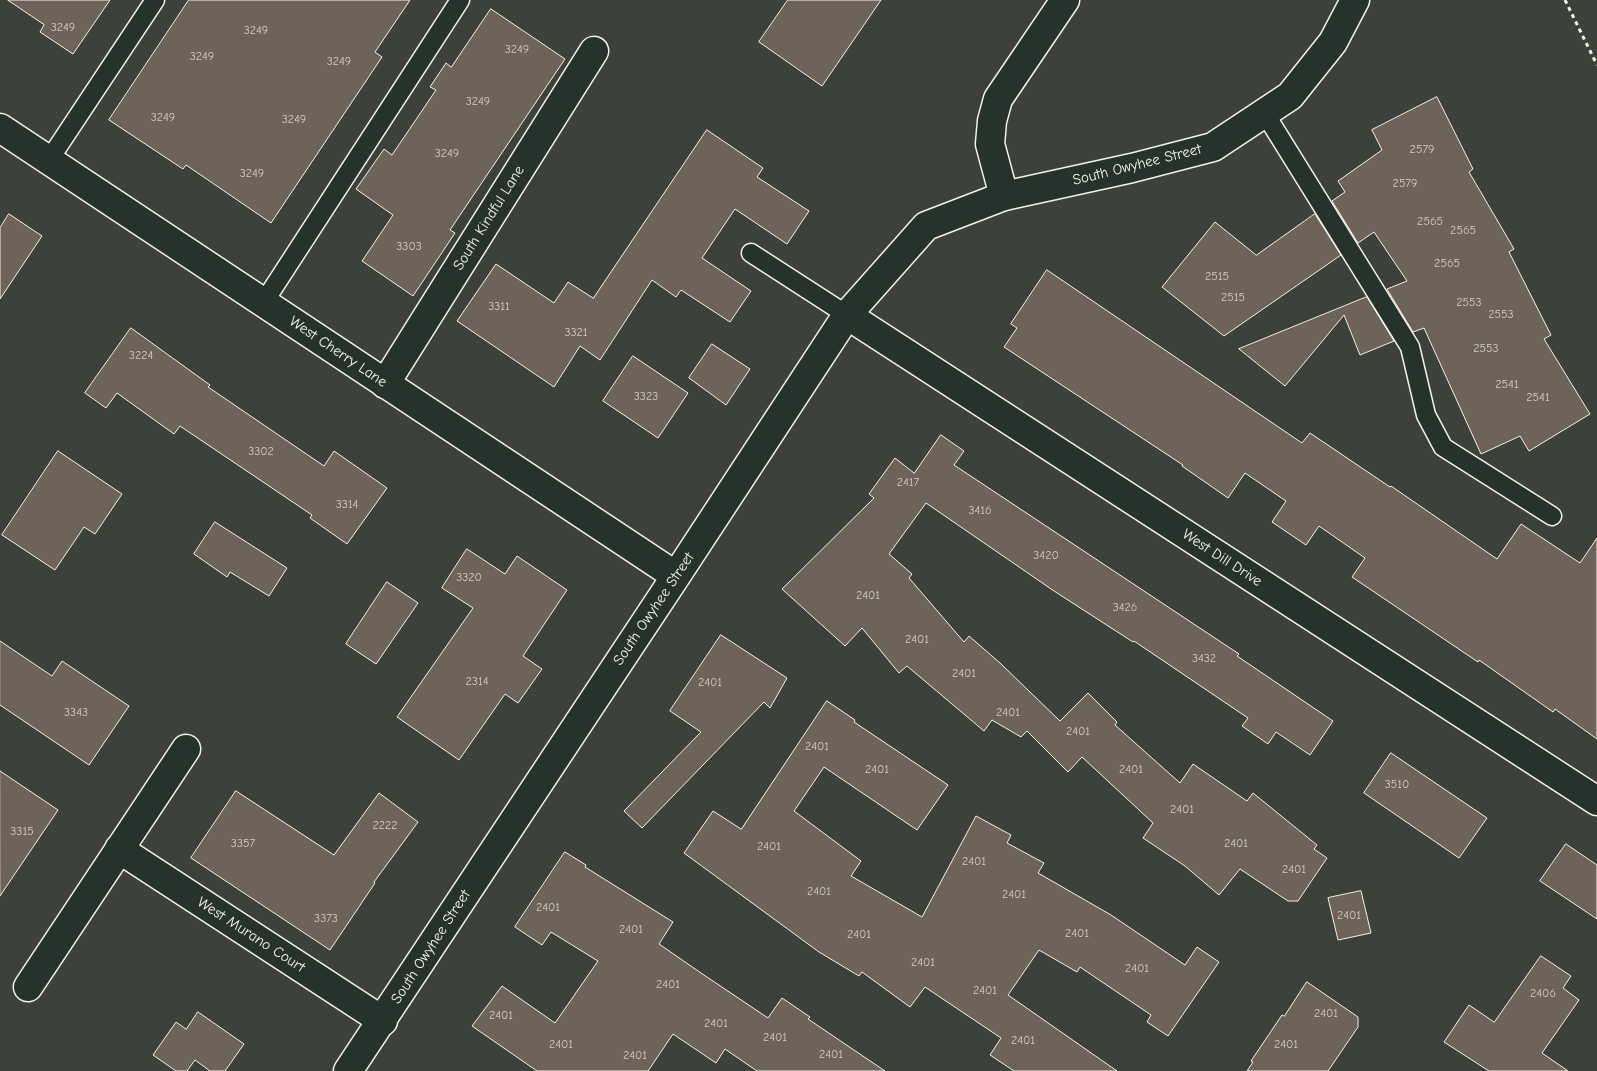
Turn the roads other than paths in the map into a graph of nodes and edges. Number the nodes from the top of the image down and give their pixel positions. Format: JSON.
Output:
{"nodes":[{"id":1,"x":155,"y":0,"type":"edge"},
{"id":2,"x":460,"y":0,"type":"edge"},
{"id":3,"x":1064,"y":0,"type":"edge"},
{"id":4,"x":1355,"y":0,"type":"edge"},
{"id":5,"x":594,"y":52,"type":"dead end"},
{"id":6,"x":1264,"y":112,"type":"junction"},
{"id":7,"x":0,"y":128,"type":"edge"},
{"id":8,"x":49,"y":160,"type":"junction"},
{"id":9,"x":1004,"y":196,"type":"junction"},
{"id":10,"x":751,"y":253,"type":"dead end"},
{"id":11,"x":264,"y":302,"type":"junction"},
{"id":12,"x":847,"y":315,"type":"junction"},
{"id":13,"x":384,"y":384,"type":"junction"},
{"id":14,"x":1552,"y":516,"type":"dead end"},
{"id":15,"x":676,"y":576,"type":"junction"},
{"id":16,"x":186,"y":749,"type":"dead end"},
{"id":17,"x":1597,"y":801,"type":"edge"},
{"id":18,"x":119,"y":849,"type":"junction"},
{"id":19,"x":28,"y":987,"type":"dead end"},
{"id":20,"x":383,"y":1022,"type":"junction"},
{"id":21,"x":348,"y":1071,"type":"edge"}],
"edges":[{"from":1,"to":8,"type":"lane"},
{"from":2,"to":11,"type":"lane"},
{"from":3,"to":9,"type":"street"},
{"from":4,"to":6,"type":"street","name":"South Owyhee Street"},
{"from":5,"to":13,"type":"street","name":"South Kindful Lane"},
{"from":6,"to":9,"type":"street","name":"South Owyhee Street"},
{"from":6,"to":14,"type":"lane"},
{"from":7,"to":8,"type":"street","name":"West Cherry Lane"},
{"from":8,"to":11,"type":"street","name":"West Cherry Lane"},
{"from":9,"to":12,"type":"street","name":"South Owyhee Street"},
{"from":10,"to":12,"type":"lane"},
{"from":11,"to":13,"type":"street","name":"West Cherry Lane"},
{"from":12,"to":15,"type":"street","name":"South Owyhee Street"},
{"from":12,"to":17,"type":"street","name":"West Dill Drive"},
{"from":13,"to":15,"type":"street","name":"West Cherry Lane"},
{"from":15,"to":20,"type":"street","name":"South Owyhee Street"},
{"from":16,"to":18,"type":"street"},
{"from":18,"to":19,"type":"street"},
{"from":18,"to":20,"type":"street","name":"West Murano Court"},
{"from":20,"to":21,"type":"street","name":"South Owyhee Street"}]}
